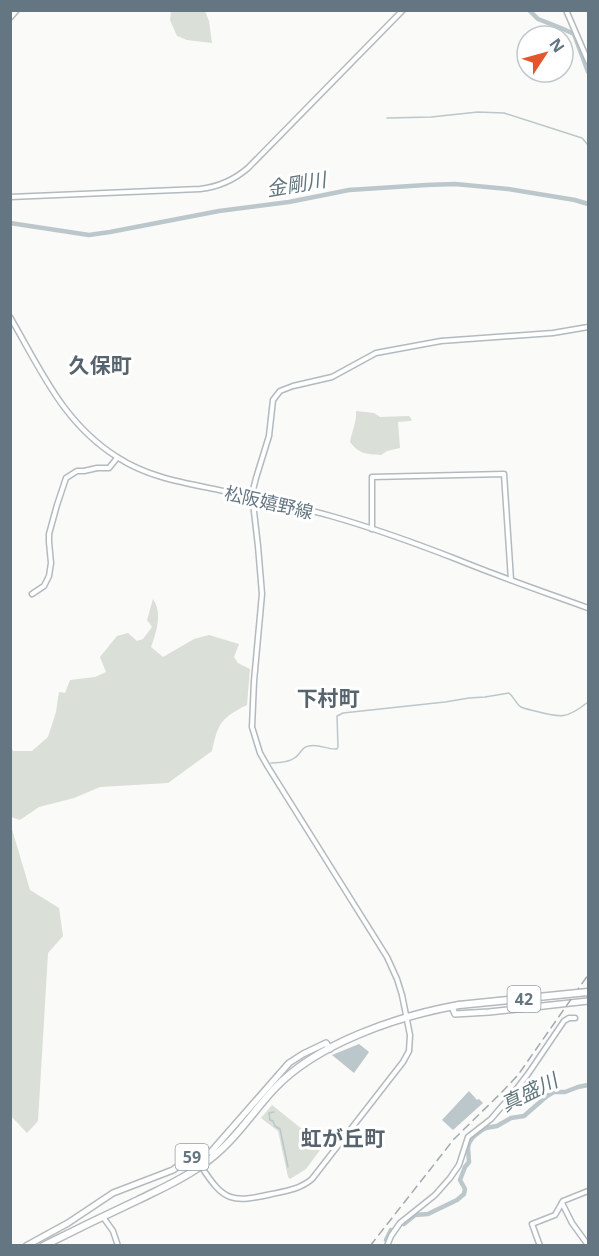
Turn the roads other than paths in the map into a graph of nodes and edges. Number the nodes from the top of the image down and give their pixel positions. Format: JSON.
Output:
{"nodes":[{"id":1,"x":17,"y":10,"type":"edge"},
{"id":2,"x":403,"y":10,"type":"edge"},
{"id":3,"x":566,"y":10,"type":"edge"},
{"id":4,"x":10,"y":18,"type":"edge"},
{"id":5,"x":588,"y":60,"type":"edge"},
{"id":6,"x":10,"y":197,"type":"edge"},
{"id":7,"x":10,"y":317,"type":"edge"},
{"id":8,"x":588,"y":327,"type":"edge"},
{"id":9,"x":117,"y":458,"type":"junction"},
{"id":10,"x":253,"y":498,"type":"junction"},
{"id":11,"x":372,"y":529,"type":"junction"},
{"id":12,"x":512,"y":580,"type":"junction"},
{"id":13,"x":32,"y":594,"type":"dead end"},
{"id":14,"x":588,"y":608,"type":"edge"},
{"id":15,"x":588,"y":992,"type":"edge"},
{"id":16,"x":588,"y":1001,"type":"edge"},
{"id":17,"x":455,"y":1006,"type":"junction"},
{"id":18,"x":406,"y":1017,"type":"junction"},
{"id":19,"x":575,"y":1018,"type":"dead end"},
{"id":20,"x":330,"y":1049,"type":"junction"},
{"id":21,"x":193,"y":1157,"type":"junction"},
{"id":22,"x":201,"y":1167,"type":"junction"},
{"id":23,"x":588,"y":1191,"type":"edge"},
{"id":24,"x":562,"y":1203,"type":"junction"},
{"id":25,"x":103,"y":1217,"type":"junction"},
{"id":26,"x":26,"y":1245,"type":"edge"},
{"id":27,"x":43,"y":1245,"type":"edge"},
{"id":28,"x":118,"y":1245,"type":"edge"},
{"id":29,"x":387,"y":1245,"type":"edge"},
{"id":30,"x":540,"y":1245,"type":"edge"},
{"id":31,"x":588,"y":1245,"type":"edge"}],
"edges":[{"from":1,"to":4,"type":"street"},
{"from":2,"to":6,"type":"street"},
{"from":3,"to":5,"type":"street"},
{"from":7,"to":9,"type":"street","name":"松阪嬉野線"},
{"from":8,"to":10,"type":"street"},
{"from":9,"to":10,"type":"street","name":"松阪嬉野線"},
{"from":9,"to":13,"type":"street"},
{"from":10,"to":11,"type":"street","name":"松阪嬉野線"},
{"from":10,"to":18,"type":"street"},
{"from":11,"to":12,"type":"street","name":"松阪嬉野線"},
{"from":11,"to":12,"type":"street"},
{"from":12,"to":14,"type":"street","name":"松阪嬉野線"},
{"from":15,"to":17,"type":"highway","number":"42","bridge":true},
{"from":16,"to":17,"type":"main road"},
{"from":17,"to":18,"type":"highway","number":"42"},
{"from":18,"to":20,"type":"highway","number":"42"},
{"from":18,"to":22,"type":"street"},
{"from":19,"to":29,"type":"street"},
{"from":20,"to":21,"type":"main road","number":"59"},
{"from":20,"to":22,"type":"highway","number":"42"},
{"from":21,"to":22,"type":"main road","number":"59"},
{"from":21,"to":26,"type":"main road","number":"59"},
{"from":22,"to":25,"type":"highway","number":"42"},
{"from":23,"to":24,"type":"street"},
{"from":24,"to":30,"type":"street"},
{"from":24,"to":31,"type":"street"},
{"from":25,"to":27,"type":"highway","number":"42"},
{"from":25,"to":28,"type":"street"}]}
